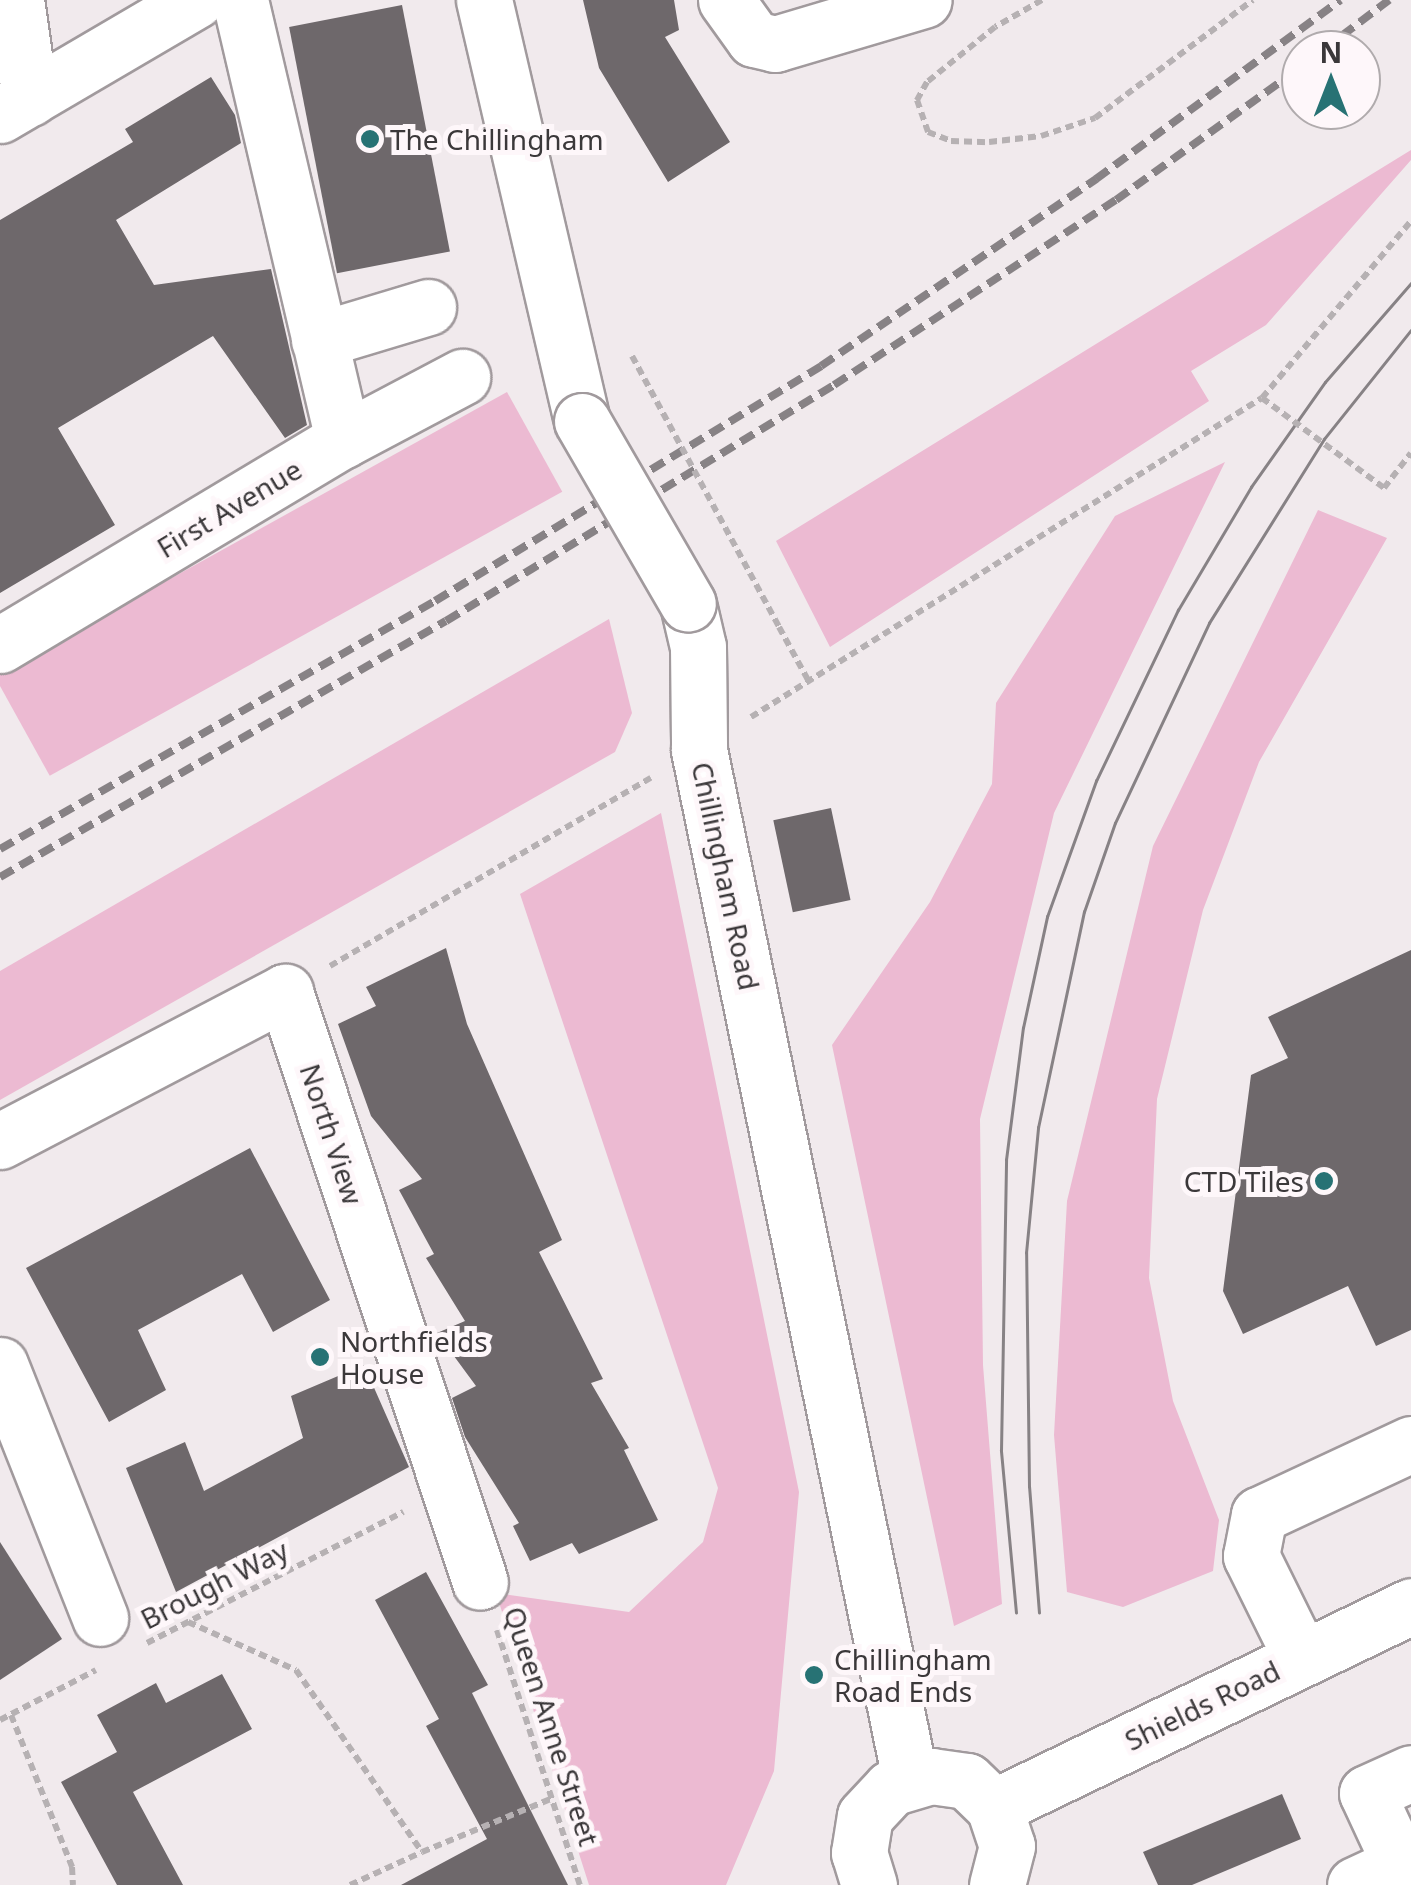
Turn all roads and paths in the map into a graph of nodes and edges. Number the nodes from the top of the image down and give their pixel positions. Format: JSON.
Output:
{"nodes":[{"id":1,"x":16,"y":0,"type":"edge"},
{"id":2,"x":196,"y":0,"type":"edge"},
{"id":3,"x":240,"y":0,"type":"edge"},
{"id":4,"x":484,"y":0,"type":"edge"},
{"id":5,"x":726,"y":0,"type":"edge"},
{"id":6,"x":924,"y":0,"type":"edge"},
{"id":7,"x":1042,"y":0,"type":"edge"},
{"id":8,"x":1253,"y":0,"type":"edge"},
{"id":9,"x":15,"y":107,"type":"edge"},
{"id":10,"x":1411,"y":221,"type":"edge"},
{"id":11,"x":428,"y":307,"type":"dead end"},
{"id":12,"x":319,"y":340,"type":"junction"},
{"id":13,"x":632,"y":356,"type":"dead end"},
{"id":14,"x":462,"y":377,"type":"dead end"},
{"id":15,"x":1262,"y":398,"type":"junction"},
{"id":16,"x":343,"y":440,"type":"junction"},
{"id":17,"x":1411,"y":453,"type":"edge"},
{"id":18,"x":0,"y":646,"type":"edge"},
{"id":19,"x":808,"y":680,"type":"junction"},
{"id":20,"x":699,"y":750,"type":"junction"},
{"id":21,"x":285,"y":992,"type":"junction"},
{"id":22,"x":0,"y":1142,"type":"edge"},
{"id":23,"x":0,"y":1365,"type":"edge"},
{"id":24,"x":1411,"y":1444,"type":"edge"},
{"id":25,"x":450,"y":1489,"type":"junction"},
{"id":26,"x":480,"y":1582,"type":"joint"},
{"id":27,"x":1411,"y":1606,"type":"edge"},
{"id":28,"x":187,"y":1622,"type":"junction"},
{"id":29,"x":115,"y":1644,"type":"junction"},
{"id":30,"x":1301,"y":1657,"type":"junction"},
{"id":31,"x":11,"y":1715,"type":"junction"},
{"id":32,"x":0,"y":1720,"type":"edge"},
{"id":33,"x":1411,"y":1773,"type":"edge"},
{"id":34,"x":910,"y":1779,"type":"junction"},
{"id":35,"x":553,"y":1798,"type":"junction"},
{"id":36,"x":994,"y":1807,"type":"junction"},
{"id":37,"x":422,"y":1852,"type":"junction"},
{"id":38,"x":861,"y":1881,"type":"edge"},
{"id":39,"x":74,"y":1885,"type":"edge"},
{"id":40,"x":350,"y":1885,"type":"edge"},
{"id":41,"x":580,"y":1885,"type":"edge"},
{"id":42,"x":997,"y":1885,"type":"edge"},
{"id":43,"x":1355,"y":1885,"type":"edge"}],
"edges":[{"from":1,"to":9,"type":"main road"},
{"from":2,"to":9,"type":"main road"},
{"from":3,"to":12,"type":"main road"},
{"from":4,"to":20,"type":"main road","name":"Chillingham Road","bridge":true},
{"from":5,"to":6,"type":"main road"},
{"from":7,"to":8,"type":"path"},
{"from":10,"to":15,"type":"path"},
{"from":11,"to":12,"type":"main road"},
{"from":12,"to":16,"type":"main road"},
{"from":13,"to":19,"type":"path","bridge":true},
{"from":14,"to":16,"type":"main road","name":"First Avenue"},
{"from":15,"to":17,"type":"path","bridge":true},
{"from":15,"to":19,"type":"path"},
{"from":16,"to":18,"type":"main road","name":"First Avenue"},
{"from":19,"to":20,"type":"path"},
{"from":20,"to":21,"type":"path"},
{"from":20,"to":34,"type":"main road","name":"Chillingham Road"},
{"from":21,"to":22,"type":"main road"},
{"from":21,"to":25,"type":"main road","name":"North View"},
{"from":23,"to":29,"type":"main road"},
{"from":24,"to":30,"type":"main road"},
{"from":25,"to":26,"type":"main road","name":"North View"},
{"from":25,"to":28,"type":"path","name":"Brough Way"},
{"from":26,"to":35,"type":"path","name":"Queen Anne Street"},
{"from":27,"to":30,"type":"main road","name":"Shields Road"},
{"from":28,"to":29,"type":"path","name":"Brough Way"},
{"from":28,"to":37,"type":"path"},
{"from":29,"to":31,"type":"path","name":"Brough Way"},
{"from":30,"to":36,"type":"main road","name":"Shields Road"},
{"from":31,"to":32,"type":"path","name":"Brough Way"},
{"from":31,"to":39,"type":"path"},
{"from":33,"to":43,"type":"main road"},
{"from":34,"to":36,"type":"main road"},
{"from":34,"to":38,"type":"main road"},
{"from":35,"to":37,"type":"path"},
{"from":35,"to":41,"type":"path","name":"Queen Anne Street"},
{"from":36,"to":42,"type":"main road"},
{"from":37,"to":40,"type":"path"}]}
